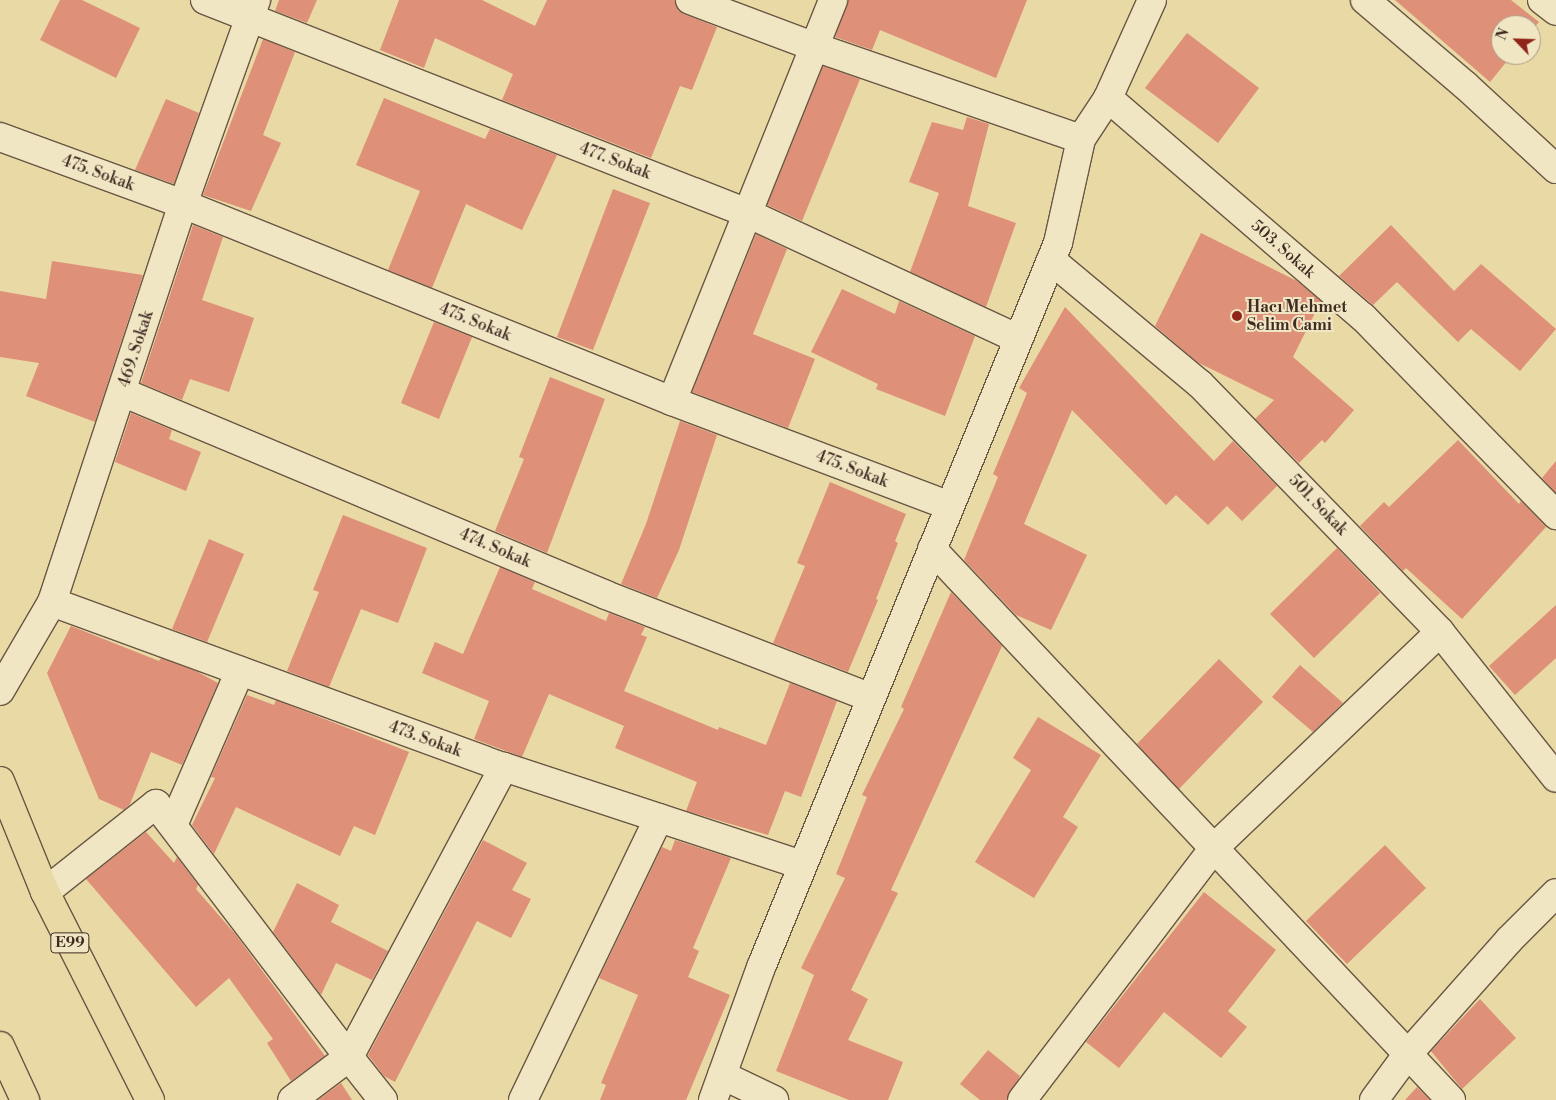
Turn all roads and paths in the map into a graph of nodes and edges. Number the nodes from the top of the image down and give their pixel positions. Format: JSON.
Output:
{"nodes":[{"id":1,"x":205,"y":0,"type":"edge"},
{"id":2,"x":690,"y":0,"type":"edge"},
{"id":3,"x":833,"y":0,"type":"edge"},
{"id":4,"x":1152,"y":0,"type":"edge"},
{"id":5,"x":1365,"y":0,"type":"edge"},
{"id":6,"x":1542,"y":0,"type":"edge"},
{"id":7,"x":253,"y":9,"type":"edge"},
{"id":8,"x":1556,"y":11,"type":"edge"},
{"id":9,"x":814,"y":47,"type":"junction"},
{"id":10,"x":1108,"y":98,"type":"junction"},
{"id":11,"x":0,"y":137,"type":"edge"},
{"id":12,"x":1081,"y":139,"type":"junction"},
{"id":13,"x":1556,"y":169,"type":"edge"},
{"id":14,"x":183,"y":204,"type":"junction"},
{"id":15,"x":747,"y":213,"type":"junction"},
{"id":16,"x":1051,"y":260,"type":"junction"},
{"id":17,"x":1018,"y":339,"type":"junction"},
{"id":18,"x":122,"y":392,"type":"junction"},
{"id":19,"x":672,"y":402,"type":"junction"},
{"id":20,"x":950,"y":506,"type":"junction"},
{"id":21,"x":1556,"y":514,"type":"edge"},
{"id":22,"x":932,"y":549,"type":"junction"},
{"id":23,"x":52,"y":602,"type":"junction"},
{"id":24,"x":1440,"y":632,"type":"junction"},
{"id":25,"x":240,"y":671,"type":"junction"},
{"id":26,"x":0,"y":691,"type":"edge"},
{"id":27,"x":871,"y":698,"type":"junction"},
{"id":28,"x":504,"y":767,"type":"junction"},
{"id":29,"x":1556,"y":778,"type":"edge"},
{"id":30,"x":0,"y":781,"type":"edge"},
{"id":31,"x":659,"y":818,"type":"junction"},
{"id":32,"x":172,"y":825,"type":"junction"},
{"id":33,"x":1215,"y":847,"type":"junction"},
{"id":34,"x":802,"y":865,"type":"junction"},
{"id":35,"x":45,"y":892,"type":"junction"},
{"id":36,"x":1556,"y":893,"type":"edge"},
{"id":37,"x":0,"y":1046,"type":"edge"},
{"id":38,"x":1407,"y":1055,"type":"junction"},
{"id":39,"x":349,"y":1057,"type":"junction"},
{"id":40,"x":718,"y":1088,"type":"edge"},
{"id":41,"x":25,"y":1100,"type":"edge"},
{"id":42,"x":150,"y":1100,"type":"edge"},
{"id":43,"x":292,"y":1100,"type":"edge"},
{"id":44,"x":383,"y":1100,"type":"edge"},
{"id":45,"x":523,"y":1100,"type":"edge"},
{"id":46,"x":774,"y":1100,"type":"edge"},
{"id":47,"x":1022,"y":1100,"type":"edge"},
{"id":48,"x":1374,"y":1100,"type":"edge"},
{"id":49,"x":1451,"y":1100,"type":"edge"}],
"edges":[{"from":1,"to":7,"type":"street","name":"477. Sokak"},
{"from":2,"to":9,"type":"street"},
{"from":3,"to":9,"type":"street"},
{"from":4,"to":10,"type":"street"},
{"from":5,"to":13,"type":"street"},
{"from":6,"to":8,"type":"street"},
{"from":7,"to":14,"type":"street","name":"469. Sokak"},
{"from":7,"to":15,"type":"street","name":"477. Sokak"},
{"from":9,"to":12,"type":"street"},
{"from":9,"to":15,"type":"street"},
{"from":10,"to":12,"type":"street"},
{"from":10,"to":21,"type":"street","name":"503. Sokak"},
{"from":11,"to":14,"type":"street","name":"475. Sokak"},
{"from":12,"to":16,"type":"street"},
{"from":14,"to":18,"type":"street","name":"469. Sokak"},
{"from":14,"to":19,"type":"street","name":"475. Sokak"},
{"from":15,"to":17,"type":"street","name":"477. Sokak"},
{"from":15,"to":19,"type":"street"},
{"from":16,"to":17,"type":"street"},
{"from":16,"to":24,"type":"street","name":"501. Sokak"},
{"from":17,"to":20,"type":"street"},
{"from":18,"to":23,"type":"street","name":"469. Sokak"},
{"from":18,"to":27,"type":"street","name":"474. Sokak"},
{"from":19,"to":20,"type":"street","name":"475. Sokak"},
{"from":20,"to":22,"type":"street"},
{"from":22,"to":27,"type":"street"},
{"from":22,"to":33,"type":"street"},
{"from":23,"to":25,"type":"street","name":"473. Sokak"},
{"from":23,"to":26,"type":"street","name":"469. Sokak"},
{"from":24,"to":29,"type":"street","name":"501. Sokak"},
{"from":24,"to":33,"type":"street"},
{"from":25,"to":28,"type":"street","name":"473. Sokak"},
{"from":25,"to":32,"type":"street"},
{"from":27,"to":34,"type":"street"},
{"from":28,"to":31,"type":"street","name":"473. Sokak"},
{"from":28,"to":39,"type":"street"},
{"from":30,"to":35,"type":"highway","number":"E99"},
{"from":31,"to":34,"type":"street","name":"473. Sokak"},
{"from":31,"to":45,"type":"street"},
{"from":32,"to":35,"type":"street"},
{"from":32,"to":39,"type":"street"},
{"from":33,"to":38,"type":"street"},
{"from":33,"to":47,"type":"street"},
{"from":34,"to":40,"type":"street"},
{"from":35,"to":42,"type":"highway","number":"E99"},
{"from":36,"to":38,"type":"street"},
{"from":37,"to":41,"type":"highway"},
{"from":38,"to":48,"type":"street"},
{"from":38,"to":49,"type":"street"},
{"from":39,"to":43,"type":"street"},
{"from":39,"to":44,"type":"street"},
{"from":40,"to":46,"type":"street"}]}
